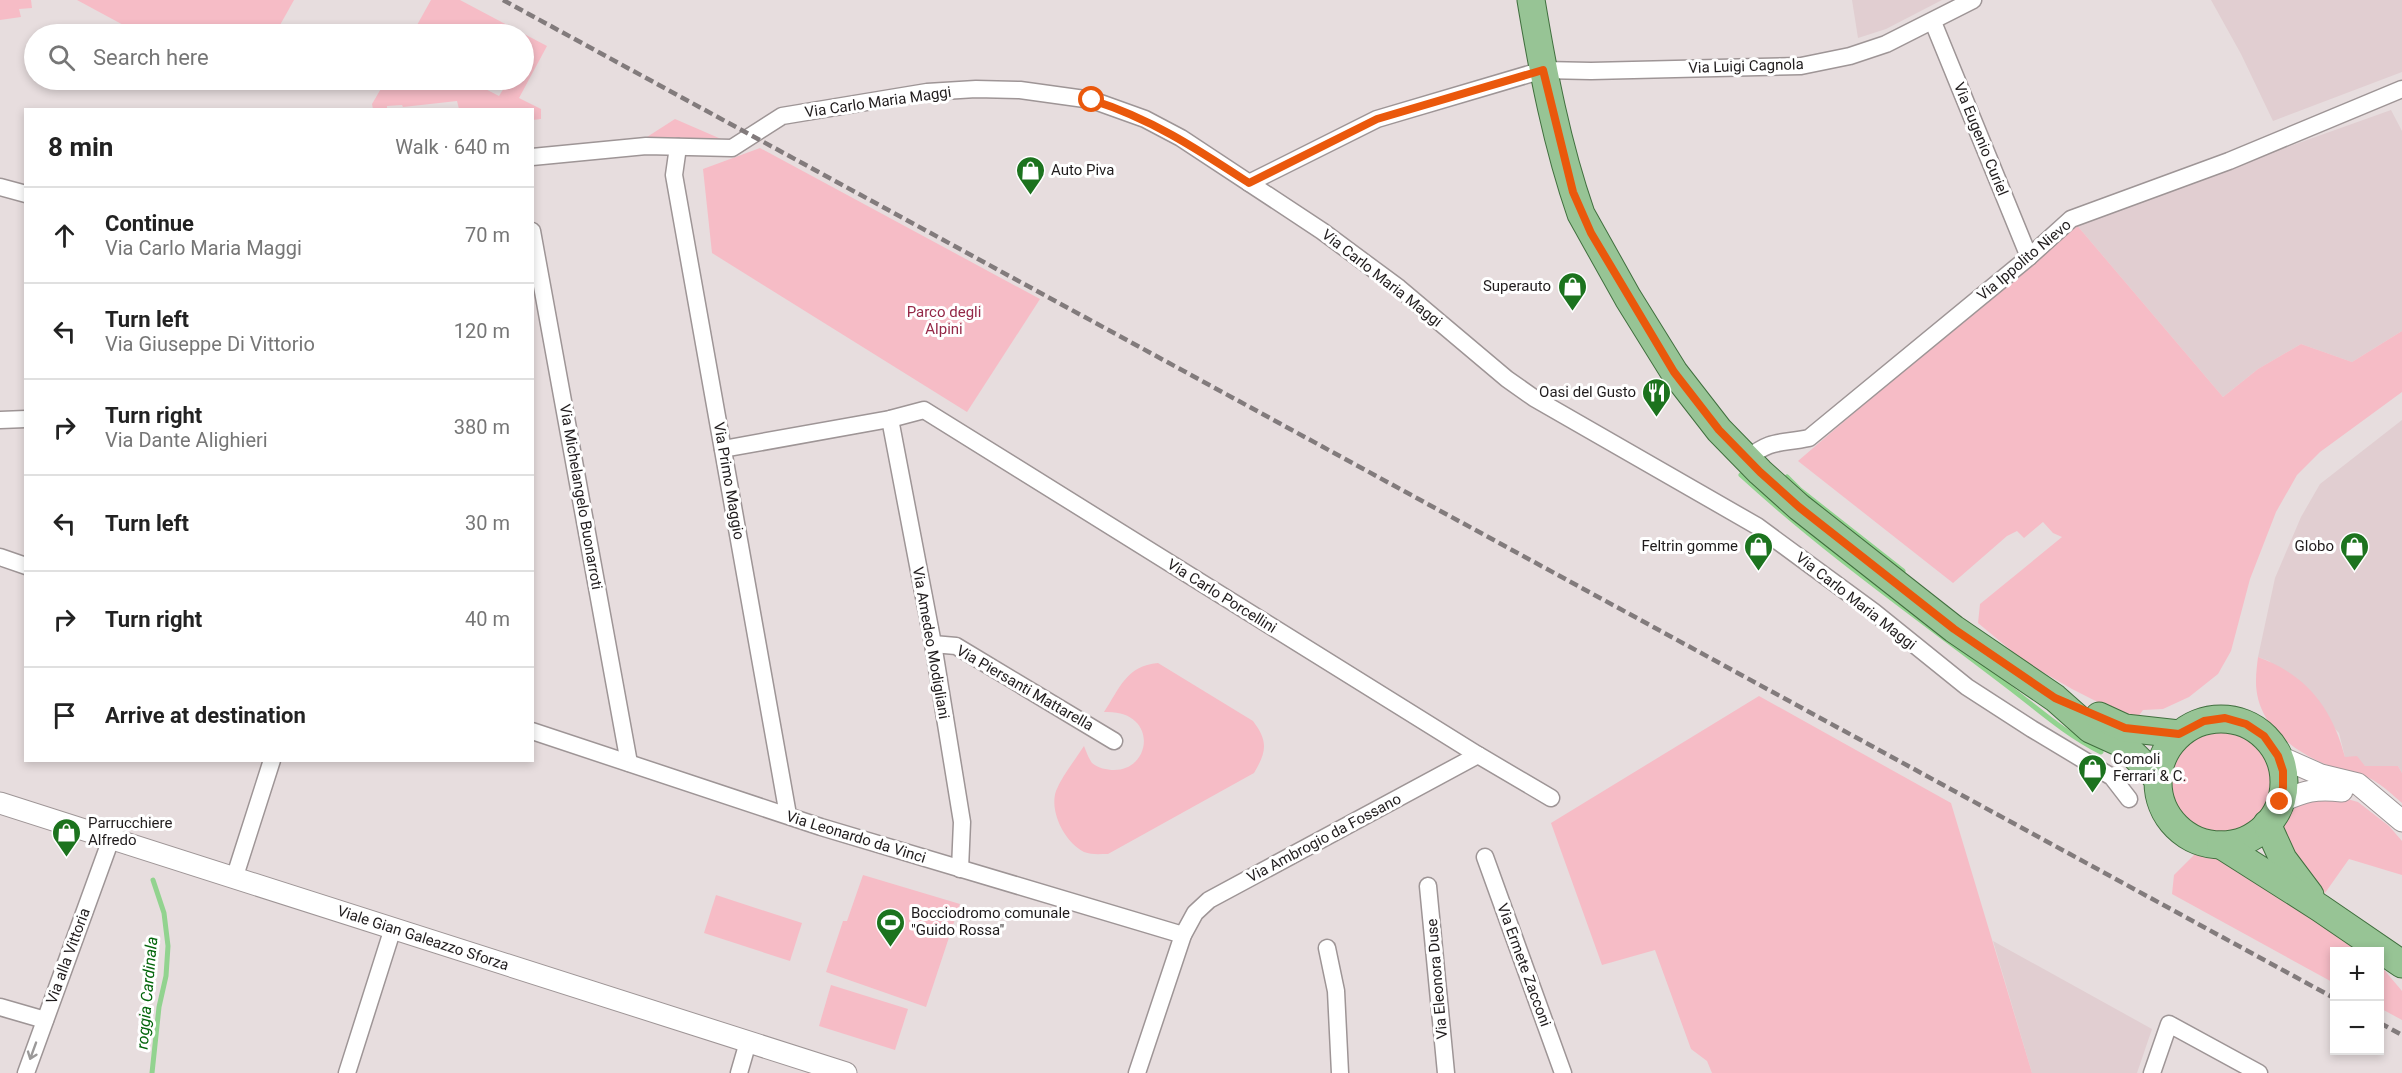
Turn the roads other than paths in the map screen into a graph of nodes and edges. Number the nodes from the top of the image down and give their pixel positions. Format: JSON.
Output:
{"nodes":[{"id":1,"x":1531,"y":0,"type":"edge"},
{"id":2,"x":1973,"y":0,"type":"edge"},
{"id":3,"x":1933,"y":22,"type":"junction"},
{"id":4,"x":1543,"y":70,"type":"junction"},
{"id":5,"x":2402,"y":89,"type":"edge"},
{"id":6,"x":678,"y":147,"type":"junction"},
{"id":7,"x":534,"y":157,"type":"edge"},
{"id":8,"x":1249,"y":183,"type":"junction"},
{"id":9,"x":0,"y":187,"type":"edge"},
{"id":10,"x":24,"y":193,"type":"edge"},
{"id":11,"x":534,"y":242,"type":"edge"},
{"id":12,"x":2029,"y":257,"type":"junction"},
{"id":13,"x":24,"y":419,"type":"edge"},
{"id":14,"x":890,"y":419,"type":"junction"},
{"id":15,"x":0,"y":420,"type":"edge"},
{"id":16,"x":723,"y":448,"type":"junction"},
{"id":17,"x":1747,"y":459,"type":"junction"},
{"id":18,"x":0,"y":557,"type":"edge"},
{"id":19,"x":24,"y":565,"type":"edge"},
{"id":20,"x":933,"y":644,"type":"junction"},
{"id":21,"x":2055,"y":698,"type":"junction"},
{"id":22,"x":534,"y":732,"type":"edge"},
{"id":23,"x":2179,"y":734,"type":"junction"},
{"id":24,"x":1114,"y":741,"type":"dead end"},
{"id":25,"x":1478,"y":755,"type":"junction"},
{"id":26,"x":2278,"y":756,"type":"junction"},
{"id":27,"x":271,"y":762,"type":"edge"},
{"id":28,"x":629,"y":763,"type":"junction"},
{"id":29,"x":2157,"y":778,"type":"junction"},
{"id":30,"x":1551,"y":798,"type":"dead end"},
{"id":31,"x":2374,"y":798,"type":"junction"},
{"id":32,"x":2129,"y":799,"type":"dead end"},
{"id":33,"x":0,"y":803,"type":"edge"},
{"id":34,"x":2274,"y":813,"type":"junction"},
{"id":35,"x":788,"y":816,"type":"junction"},
{"id":36,"x":2402,"y":821,"type":"edge"},
{"id":37,"x":111,"y":839,"type":"junction"},
{"id":38,"x":2221,"y":845,"type":"junction"},
{"id":39,"x":1485,"y":857,"type":"dead end"},
{"id":40,"x":960,"y":869,"type":"junction"},
{"id":41,"x":234,"y":879,"type":"junction"},
{"id":42,"x":1428,"y":886,"type":"dead end"},
{"id":43,"x":2320,"y":908,"type":"junction"},
{"id":44,"x":393,"y":928,"type":"junction"},
{"id":45,"x":1182,"y":935,"type":"junction"},
{"id":46,"x":1327,"y":948,"type":"dead end"},
{"id":47,"x":2402,"y":964,"type":"edge"},
{"id":48,"x":0,"y":1006,"type":"edge"},
{"id":49,"x":45,"y":1020,"type":"junction"},
{"id":50,"x":748,"y":1042,"type":"junction"},
{"id":51,"x":26,"y":1073,"type":"edge"},
{"id":52,"x":347,"y":1073,"type":"edge"},
{"id":53,"x":738,"y":1073,"type":"edge"},
{"id":54,"x":846,"y":1073,"type":"edge"},
{"id":55,"x":1137,"y":1073,"type":"edge"},
{"id":56,"x":1340,"y":1073,"type":"edge"},
{"id":57,"x":1446,"y":1073,"type":"edge"},
{"id":58,"x":1563,"y":1073,"type":"edge"},
{"id":59,"x":2152,"y":1073,"type":"edge"},
{"id":60,"x":2259,"y":1073,"type":"edge"}],
"edges":[{"from":1,"to":4,"type":"main road"},
{"from":2,"to":3,"type":"street","name":"Via Luigi Cagnola"},
{"from":3,"to":4,"type":"street","name":"Via Luigi Cagnola"},
{"from":3,"to":12,"type":"street","name":"Via Eugenio Curiel"},
{"from":4,"to":8,"type":"street","name":"Via Luigi Cagnola"},
{"from":4,"to":17,"type":"main road"},
{"from":5,"to":12,"type":"street","name":"Via Ippolito Nievo"},
{"from":6,"to":7,"type":"street","name":"Via Carlo Maria Maggi"},
{"from":6,"to":8,"type":"street","name":"Via Carlo Maria Maggi"},
{"from":6,"to":16,"type":"street","name":"Via Primo Maggio"},
{"from":8,"to":32,"type":"street","name":"Via Carlo Maria Maggi"},
{"from":9,"to":10,"type":"street"},
{"from":11,"to":28,"type":"street","name":"Via Michelangelo Buonarroti"},
{"from":12,"to":17,"type":"street","name":"Via Ippolito Nievo"},
{"from":13,"to":15,"type":"street"},
{"from":14,"to":16,"type":"street","name":"Via Carlo Porcellini"},
{"from":14,"to":20,"type":"street","name":"Via Amedeo Modigliani"},
{"from":14,"to":25,"type":"street","name":"Via Carlo Porcellini"},
{"from":16,"to":35,"type":"street","name":"Via Primo Maggio"},
{"from":17,"to":21,"type":"main road"},
{"from":18,"to":19,"type":"street"},
{"from":20,"to":24,"type":"street","name":"Via Piersanti Mattarella"},
{"from":20,"to":40,"type":"street","name":"Via Amedeo Modigliani"},
{"from":21,"to":23,"type":"main road"},
{"from":21,"to":29,"type":"main road"},
{"from":22,"to":28,"type":"street","name":"Via Leonardo da Vinci"},
{"from":23,"to":26,"type":"main road"},
{"from":23,"to":29,"type":"main road"},
{"from":25,"to":30,"type":"street","name":"Via Carlo Porcellini"},
{"from":25,"to":45,"type":"street","name":"Via Ambrogio da Fossano"},
{"from":26,"to":31,"type":"street"},
{"from":26,"to":34,"type":"main road"},
{"from":27,"to":41,"type":"street"},
{"from":28,"to":35,"type":"street","name":"Via Leonardo da Vinci"},
{"from":29,"to":38,"type":"main road"},
{"from":31,"to":34,"type":"street"},
{"from":31,"to":36,"type":"street"},
{"from":33,"to":37,"type":"street","name":"Viale Gian Galeazzo Sforza"},
{"from":34,"to":38,"type":"main road"},
{"from":34,"to":43,"type":"main road"},
{"from":35,"to":40,"type":"street","name":"Via Leonardo da Vinci"},
{"from":37,"to":41,"type":"street","name":"Viale Gian Galeazzo Sforza"},
{"from":37,"to":49,"type":"street","name":"Via alla Vittoria"},
{"from":38,"to":43,"type":"main road"},
{"from":39,"to":58,"type":"street","name":"Via Ermete Zacconi"},
{"from":40,"to":45,"type":"street","name":"Via Leonardo da Vinci"},
{"from":41,"to":44,"type":"street","name":"Viale Gian Galeazzo Sforza"},
{"from":42,"to":57,"type":"street","name":"Via Eleonora Duse"},
{"from":43,"to":47,"type":"main road"},
{"from":44,"to":50,"type":"street","name":"Viale Gian Galeazzo Sforza"},
{"from":44,"to":52,"type":"street"},
{"from":45,"to":55,"type":"street","name":"Via Ambrogio da Fossano"},
{"from":46,"to":56,"type":"street"},
{"from":48,"to":49,"type":"street"},
{"from":49,"to":51,"type":"street","name":"Via alla Vittoria","one_way":true},
{"from":50,"to":53,"type":"street"},
{"from":50,"to":54,"type":"street","name":"Viale Gian Galeazzo Sforza"},
{"from":59,"to":60,"type":"street"}]}
